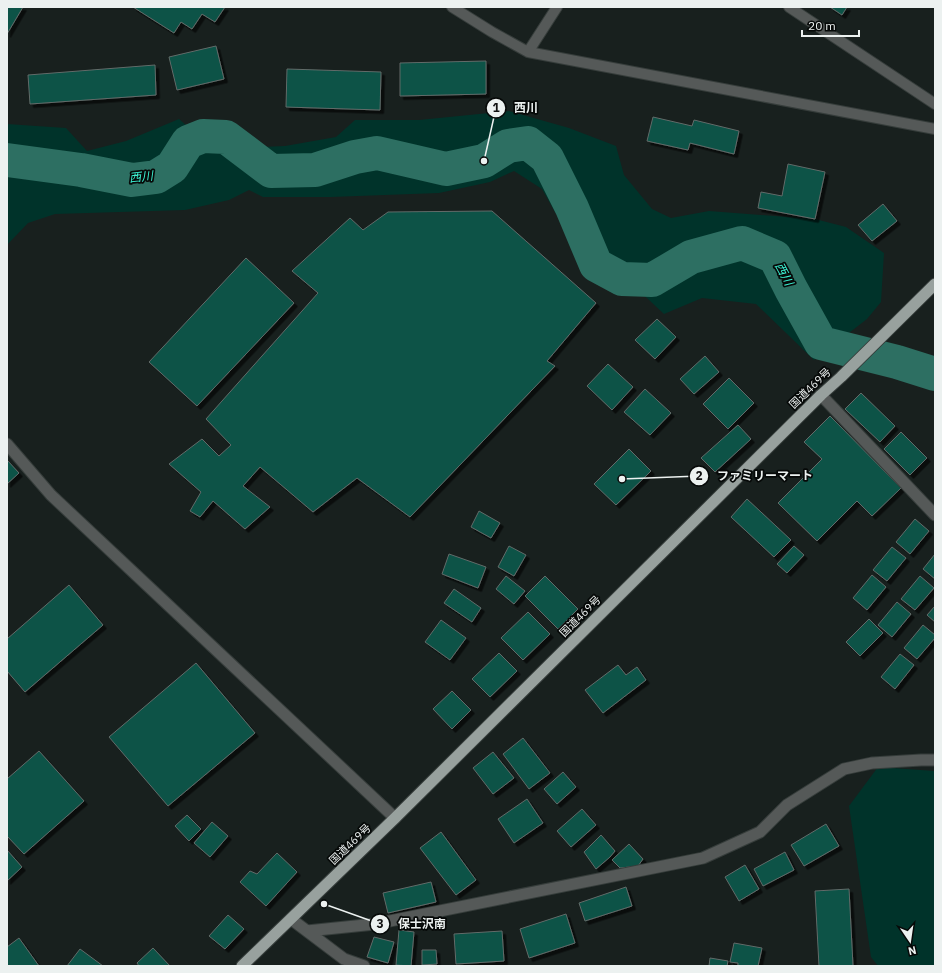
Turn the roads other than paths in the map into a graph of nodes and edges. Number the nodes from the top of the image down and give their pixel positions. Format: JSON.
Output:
{"nodes":[{"id":1,"x":452,"y":7,"type":"edge"},
{"id":2,"x":557,"y":7,"type":"edge"},
{"id":3,"x":789,"y":7,"type":"edge"},
{"id":4,"x":528,"y":52,"type":"junction"},
{"id":5,"x":935,"y":104,"type":"edge"},
{"id":6,"x":935,"y":129,"type":"edge"},
{"id":7,"x":935,"y":284,"type":"edge"},
{"id":8,"x":821,"y":395,"type":"junction"},
{"id":9,"x":7,"y":444,"type":"edge"},
{"id":10,"x":935,"y":515,"type":"edge"},
{"id":11,"x":935,"y":760,"type":"edge"},
{"id":12,"x":395,"y":818,"type":"junction"},
{"id":13,"x":291,"y":919,"type":"junction"},
{"id":14,"x":307,"y":931,"type":"junction"},
{"id":15,"x":242,"y":966,"type":"edge"},
{"id":16,"x":364,"y":966,"type":"edge"}],
"edges":[{"from":1,"to":4,"type":"lane"},
{"from":2,"to":4,"type":"lane"},
{"from":3,"to":5,"type":"lane"},
{"from":4,"to":6,"type":"lane"},
{"from":7,"to":8,"type":"highway","name":"国道469号"},
{"from":8,"to":10,"type":"street"},
{"from":8,"to":12,"type":"highway","name":"国道469号"},
{"from":9,"to":12,"type":"street"},
{"from":11,"to":14,"type":"street"},
{"from":12,"to":13,"type":"highway","name":"国道469号"},
{"from":13,"to":14,"type":"street"},
{"from":13,"to":15,"type":"highway","name":"国道469号"},
{"from":14,"to":16,"type":"street"}]}
